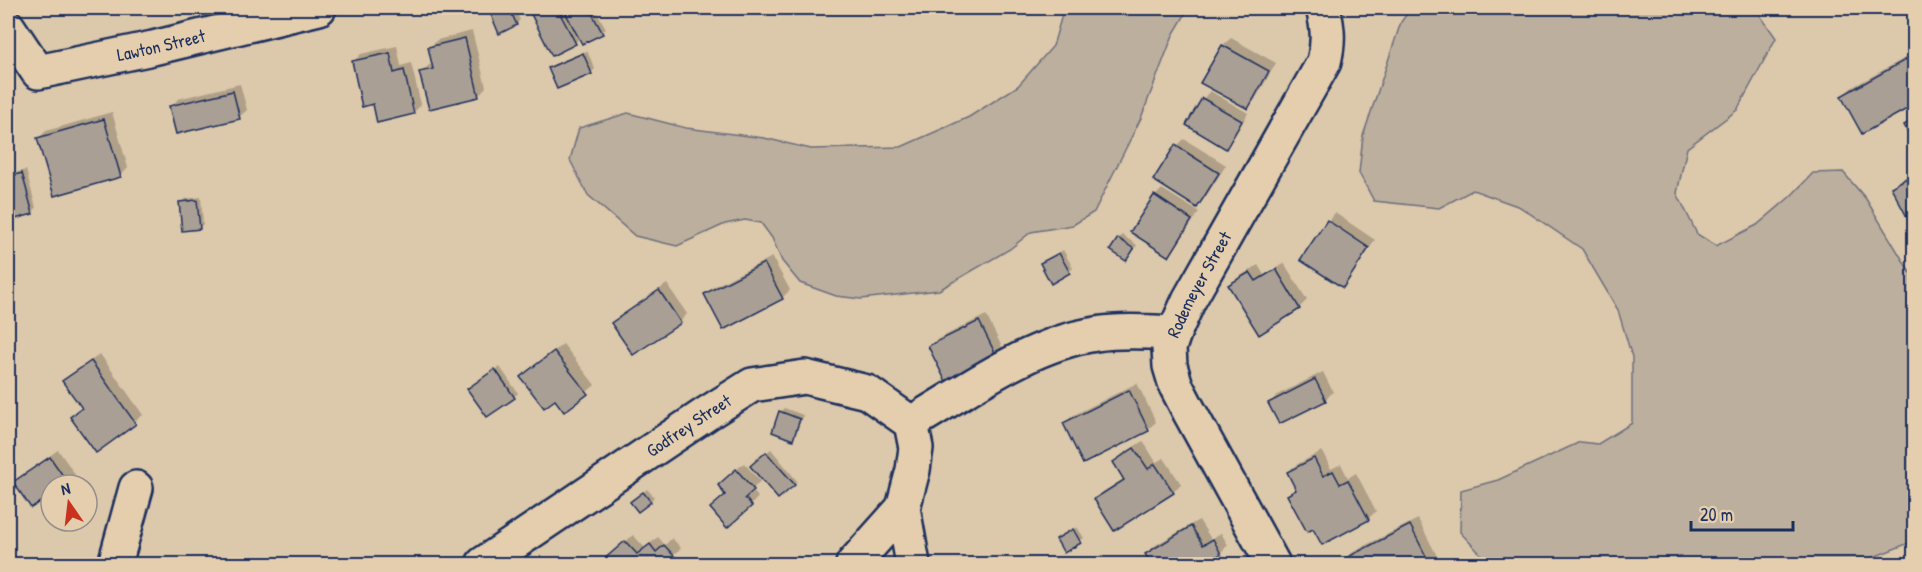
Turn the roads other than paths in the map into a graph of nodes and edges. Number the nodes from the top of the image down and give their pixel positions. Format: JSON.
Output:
{"nodes":[{"id":1,"x":319,"y":8,"type":"edge"},
{"id":2,"x":1323,"y":8,"type":"edge"},
{"id":3,"x":8,"y":27,"type":"edge"},
{"id":4,"x":1174,"y":333,"type":"junction"},
{"id":5,"x":911,"y":423,"type":"junction"},
{"id":6,"x":136,"y":488,"type":"dead end"},
{"id":7,"x":903,"y":508,"type":"junction"},
{"id":8,"x":115,"y":564,"type":"edge"},
{"id":9,"x":483,"y":564,"type":"edge"},
{"id":10,"x":853,"y":564,"type":"edge"},
{"id":11,"x":913,"y":564,"type":"edge"},
{"id":12,"x":1273,"y":564,"type":"edge"}],
"edges":[{"from":1,"to":3,"type":"street","name":"Lawton Street"},
{"from":2,"to":4,"type":"street","name":"Rodemeyer Street"},
{"from":4,"to":5,"type":"street"},
{"from":4,"to":12,"type":"street","name":"Rodemeyer Street"},
{"from":5,"to":7,"type":"street"},
{"from":5,"to":9,"type":"street","name":"Godfrey Street"},
{"from":6,"to":8,"type":"street"},
{"from":7,"to":10,"type":"street"},
{"from":7,"to":11,"type":"street"}]}
